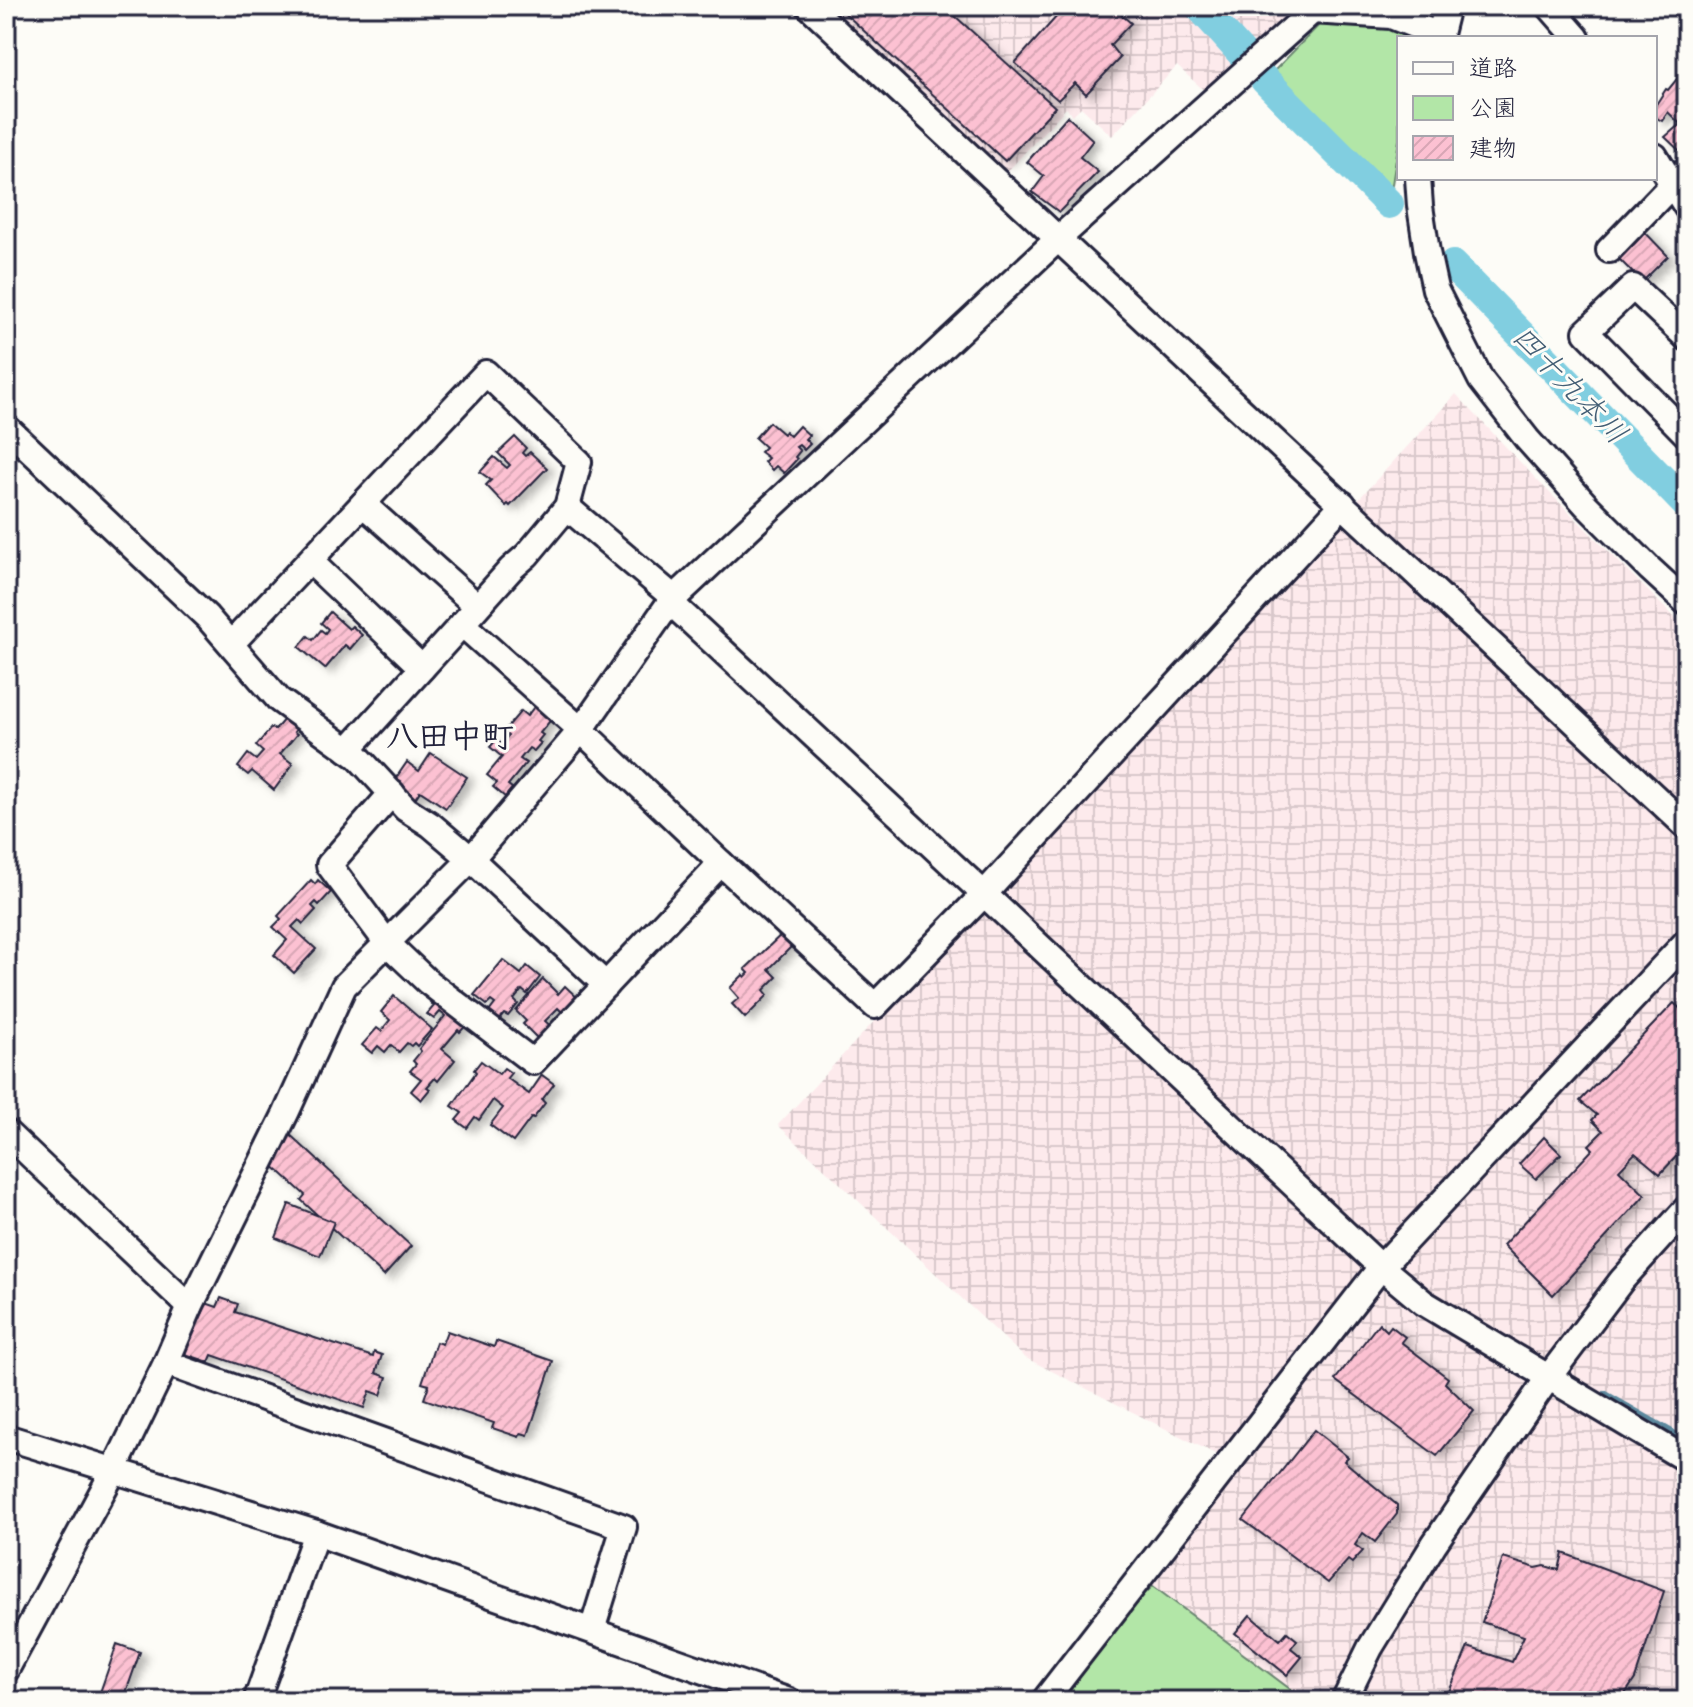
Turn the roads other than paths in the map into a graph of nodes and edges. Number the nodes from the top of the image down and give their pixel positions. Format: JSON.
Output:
{"nodes":[{"id":1,"x":809,"y":6,"type":"edge"},
{"id":2,"x":1447,"y":6,"type":"edge"},
{"id":3,"x":1549,"y":6,"type":"edge"},
{"id":4,"x":1315,"y":9,"type":"edge"},
{"id":5,"x":1437,"y":36,"type":"edge"},
{"id":6,"x":1439,"y":36,"type":"edge"},
{"id":7,"x":1575,"y":36,"type":"edge"},
{"id":8,"x":1657,"y":158,"type":"edge"},
{"id":9,"x":1680,"y":177,"type":"edge"},
{"id":10,"x":1418,"y":180,"type":"edge"},
{"id":11,"x":1687,"y":208,"type":"edge"},
{"id":12,"x":1059,"y":238,"type":"junction"},
{"id":13,"x":1609,"y":250,"type":"dead end"},
{"id":14,"x":1687,"y":338,"type":"edge"},
{"id":15,"x":6,"y":427,"type":"edge"},
{"id":16,"x":1687,"y":435,"type":"edge"},
{"id":17,"x":363,"y":504,"type":"junction"},
{"id":18,"x":1343,"y":504,"type":"junction"},
{"id":19,"x":567,"y":507,"type":"junction"},
{"id":20,"x":310,"y":561,"type":"junction"},
{"id":21,"x":672,"y":600,"type":"junction"},
{"id":22,"x":1687,"y":603,"type":"edge"},
{"id":23,"x":470,"y":615,"type":"junction"},
{"id":24,"x":231,"y":644,"type":"junction"},
{"id":25,"x":422,"y":668,"type":"junction"},
{"id":26,"x":581,"y":730,"type":"junction"},
{"id":27,"x":348,"y":750,"type":"junction"},
{"id":28,"x":392,"y":793,"type":"junction"},
{"id":29,"x":1687,"y":827,"type":"edge"},
{"id":30,"x":471,"y":859,"type":"junction"},
{"id":31,"x":721,"y":863,"type":"junction"},
{"id":32,"x":984,"y":894,"type":"junction"},
{"id":33,"x":1687,"y":941,"type":"edge"},
{"id":34,"x":387,"y":943,"type":"junction"},
{"id":35,"x":606,"y":985,"type":"junction"},
{"id":36,"x":6,"y":1132,"type":"edge"},
{"id":37,"x":1687,"y":1208,"type":"edge"},
{"id":38,"x":1381,"y":1267,"type":"junction"},
{"id":39,"x":190,"y":1307,"type":"junction"},
{"id":40,"x":166,"y":1363,"type":"junction"},
{"id":41,"x":1548,"y":1378,"type":"junction"},
{"id":42,"x":6,"y":1437,"type":"edge"},
{"id":43,"x":1687,"y":1460,"type":"edge"},
{"id":44,"x":114,"y":1470,"type":"junction"},
{"id":45,"x":316,"y":1533,"type":"junction"},
{"id":46,"x":592,"y":1630,"type":"junction"},
{"id":47,"x":6,"y":1670,"type":"edge"},
{"id":48,"x":256,"y":1701,"type":"edge"},
{"id":49,"x":789,"y":1701,"type":"edge"},
{"id":50,"x":1044,"y":1701,"type":"edge"},
{"id":51,"x":1344,"y":1701,"type":"edge"}],
"edges":[{"from":1,"to":12,"type":"street"},
{"from":2,"to":6,"type":"street"},
{"from":3,"to":7,"type":"street"},
{"from":4,"to":5,"type":"street"},
{"from":4,"to":12,"type":"street"},
{"from":8,"to":9,"type":"street"},
{"from":9,"to":11,"type":"street"},
{"from":9,"to":13,"type":"street"},
{"from":10,"to":22,"type":"street"},
{"from":12,"to":18,"type":"street"},
{"from":12,"to":21,"type":"street"},
{"from":14,"to":16,"type":"street"},
{"from":15,"to":24,"type":"street"},
{"from":17,"to":19,"type":"street"},
{"from":17,"to":20,"type":"street"},
{"from":17,"to":23,"type":"street"},
{"from":18,"to":29,"type":"street"},
{"from":18,"to":32,"type":"street"},
{"from":19,"to":21,"type":"street"},
{"from":19,"to":23,"type":"street"},
{"from":20,"to":24,"type":"street"},
{"from":20,"to":25,"type":"street"},
{"from":21,"to":26,"type":"street"},
{"from":21,"to":32,"type":"street"},
{"from":23,"to":25,"type":"street"},
{"from":23,"to":26,"type":"street"},
{"from":24,"to":27,"type":"street"},
{"from":25,"to":27,"type":"street"},
{"from":26,"to":30,"type":"street"},
{"from":26,"to":31,"type":"street"},
{"from":27,"to":28,"type":"street"},
{"from":28,"to":30,"type":"street"},
{"from":28,"to":34,"type":"street"},
{"from":30,"to":34,"type":"street"},
{"from":30,"to":35,"type":"street"},
{"from":31,"to":32,"type":"street"},
{"from":31,"to":35,"type":"street"},
{"from":32,"to":38,"type":"street"},
{"from":33,"to":38,"type":"street"},
{"from":34,"to":35,"type":"street"},
{"from":34,"to":39,"type":"street"},
{"from":36,"to":39,"type":"street"},
{"from":37,"to":41,"type":"street"},
{"from":38,"to":41,"type":"street"},
{"from":38,"to":50,"type":"street"},
{"from":39,"to":40,"type":"street"},
{"from":40,"to":44,"type":"street"},
{"from":40,"to":46,"type":"street"},
{"from":41,"to":43,"type":"street"},
{"from":41,"to":51,"type":"street"},
{"from":42,"to":44,"type":"street"},
{"from":44,"to":45,"type":"street"},
{"from":44,"to":47,"type":"street"},
{"from":45,"to":46,"type":"street"},
{"from":45,"to":48,"type":"street"},
{"from":46,"to":49,"type":"street"}]}
